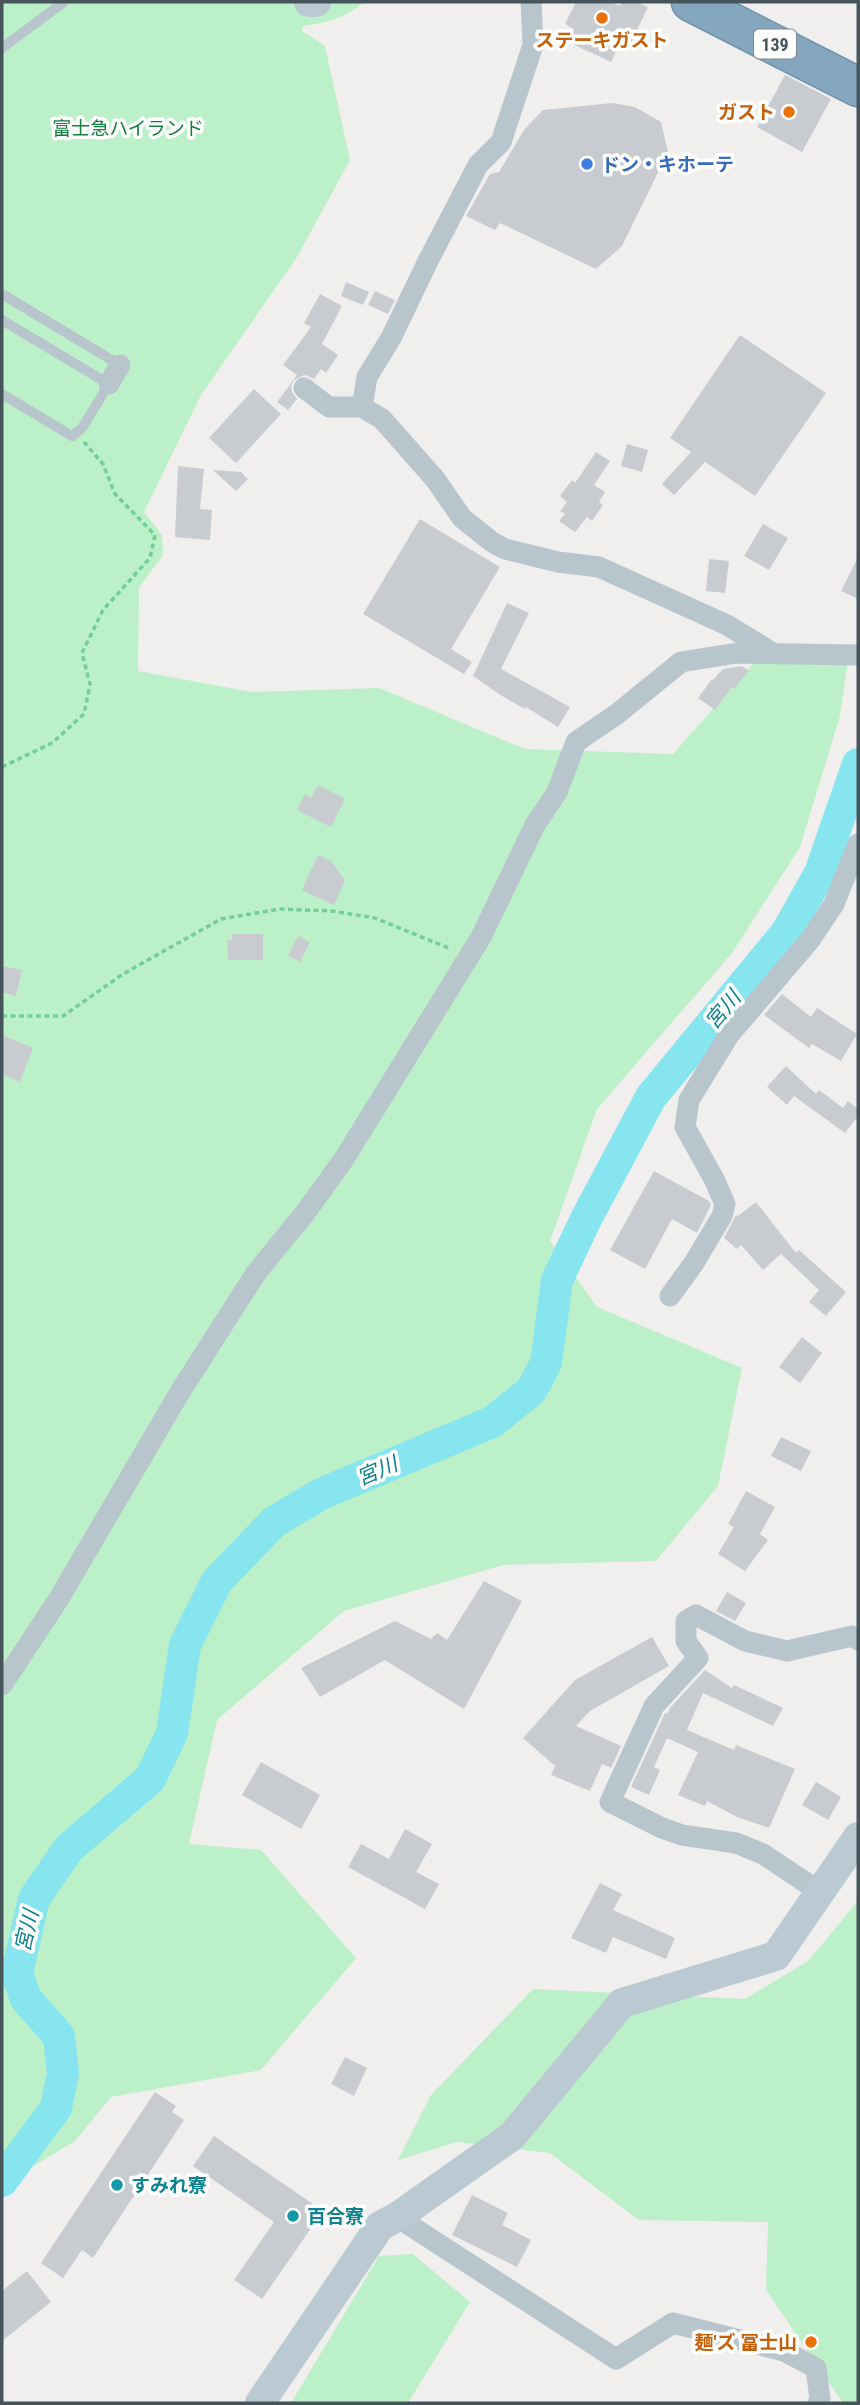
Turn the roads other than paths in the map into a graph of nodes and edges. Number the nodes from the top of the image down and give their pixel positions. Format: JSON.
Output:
{"nodes":[{"id":1,"x":64,"y":2,"type":"edge"},
{"id":2,"x":309,"y":2,"type":"edge"},
{"id":3,"x":316,"y":2,"type":"edge"},
{"id":4,"x":531,"y":2,"type":"edge"},
{"id":5,"x":691,"y":2,"type":"edge"},
{"id":6,"x":734,"y":4,"type":"edge"},
{"id":7,"x":2,"y":48,"type":"edge"},
{"id":8,"x":858,"y":70,"type":"edge"},
{"id":9,"x":858,"y":87,"type":"edge"},
{"id":10,"x":2,"y":295,"type":"edge"},
{"id":11,"x":2,"y":320,"type":"edge"},
{"id":12,"x":120,"y":365,"type":"joint"},
{"id":13,"x":109,"y":384,"type":"junction"},
{"id":14,"x":304,"y":388,"type":"dead end"},
{"id":15,"x":2,"y":394,"type":"edge"},
{"id":16,"x":362,"y":407,"type":"junction"},
{"id":17,"x":773,"y":654,"type":"junction"},
{"id":18,"x":858,"y":655,"type":"edge"},
{"id":19,"x":858,"y":844,"type":"edge"},
{"id":20,"x":670,"y":1296,"type":"dead end"},
{"id":21,"x":858,"y":1640,"type":"edge"},
{"id":22,"x":2,"y":1685,"type":"edge"},
{"id":23,"x":858,"y":1837,"type":"edge"},
{"id":24,"x":820,"y":1892,"type":"junction"},
{"id":25,"x":397,"y":2217,"type":"junction"},
{"id":26,"x":260,"y":2403,"type":"edge"},
{"id":27,"x":818,"y":2403,"type":"edge"}],
"edges":[{"from":1,"to":7,"type":"lane"},
{"from":2,"to":3,"type":"street"},
{"from":4,"to":16,"type":"street"},
{"from":5,"to":9,"type":"highway","number":"139"},
{"from":6,"to":8,"type":"highway","number":"139"},
{"from":10,"to":12,"type":"lane"},
{"from":11,"to":13,"type":"lane"},
{"from":12,"to":13,"type":"street"},
{"from":13,"to":15,"type":"lane"},
{"from":14,"to":16,"type":"street"},
{"from":16,"to":17,"type":"street"},
{"from":17,"to":18,"type":"street"},
{"from":17,"to":22,"type":"street"},
{"from":19,"to":20,"type":"street"},
{"from":21,"to":24,"type":"street"},
{"from":23,"to":24,"type":"street"},
{"from":24,"to":25,"type":"street"},
{"from":25,"to":26,"type":"street"},
{"from":25,"to":27,"type":"street"}]}
